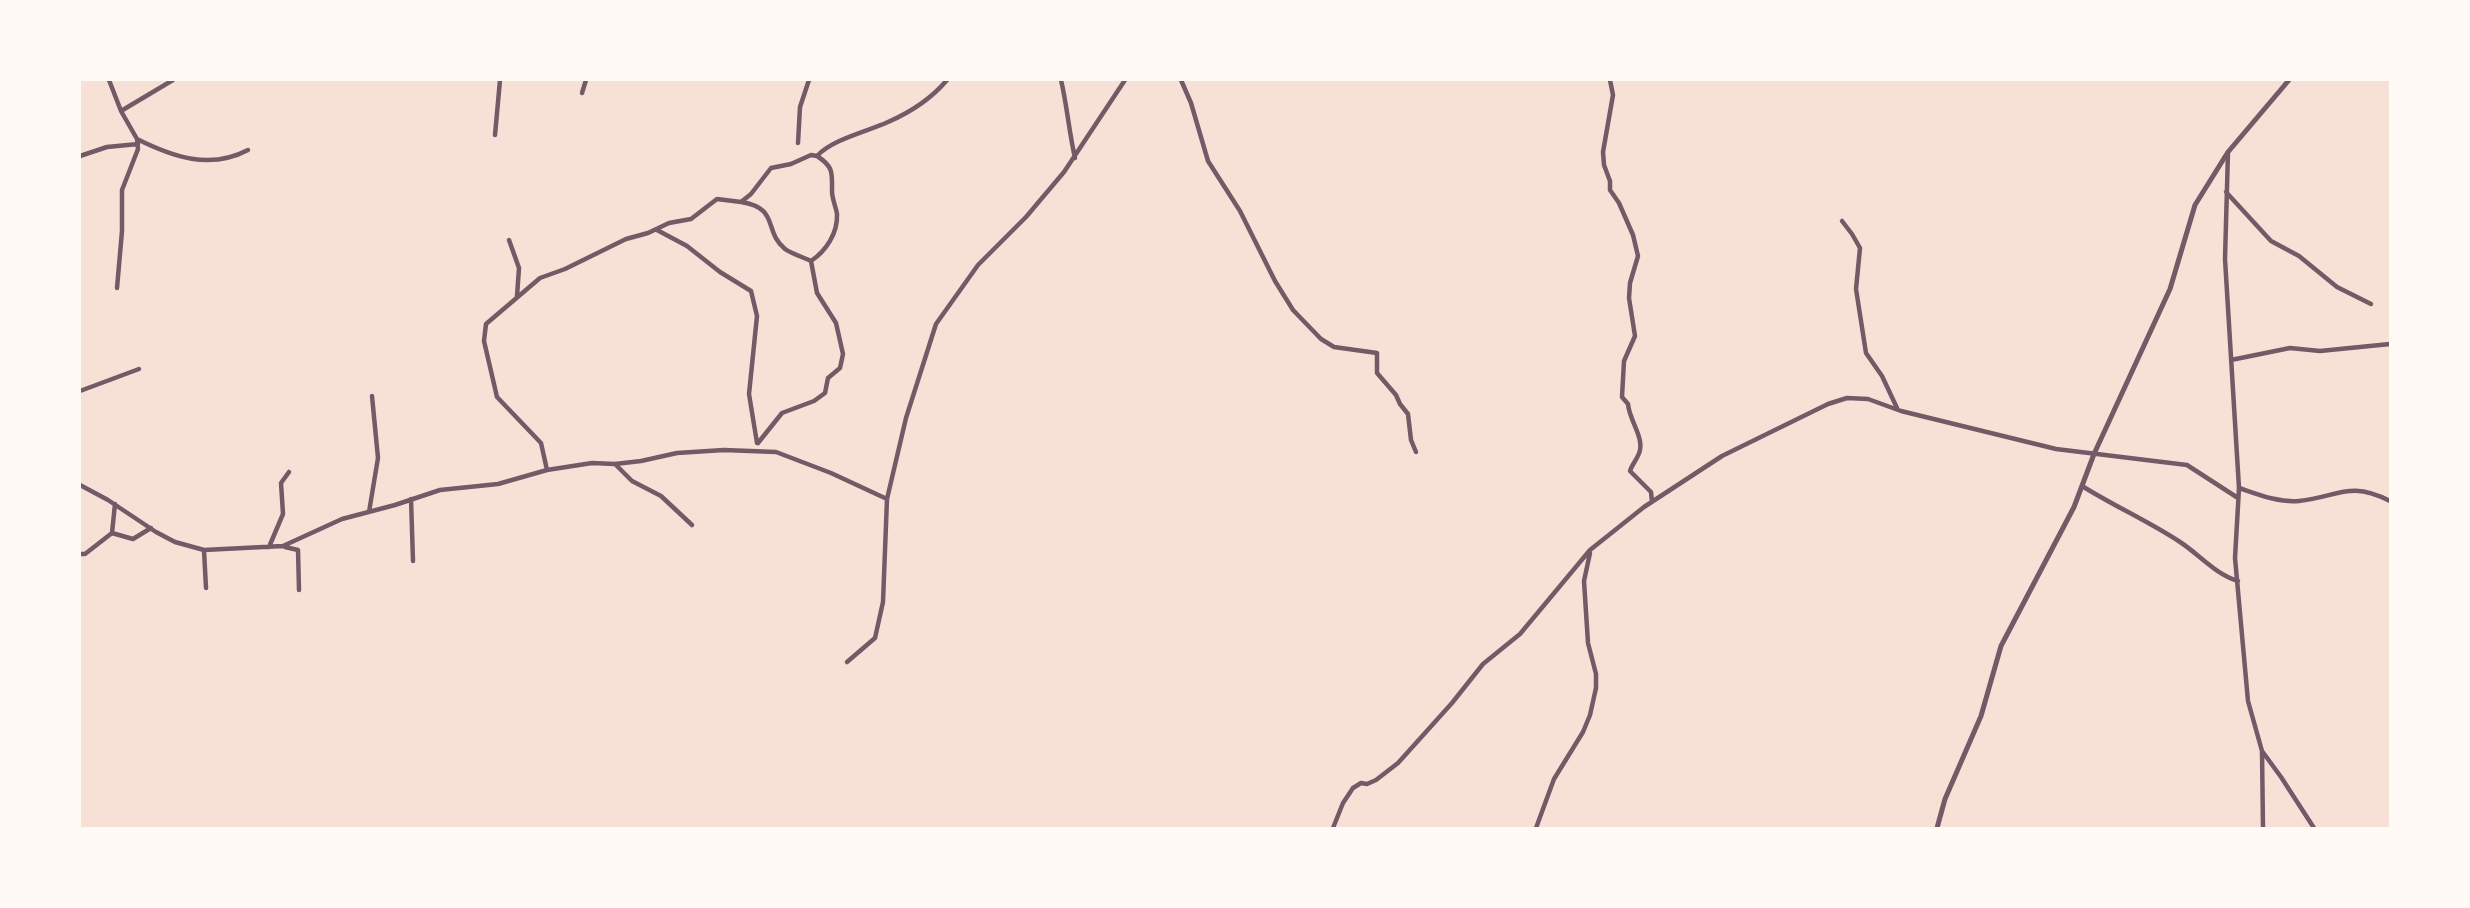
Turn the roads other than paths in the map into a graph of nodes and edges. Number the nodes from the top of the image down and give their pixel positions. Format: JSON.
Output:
{"nodes":[{"id":1,"x":108,"y":80,"type":"edge"},
{"id":2,"x":173,"y":80,"type":"edge"},
{"id":3,"x":500,"y":80,"type":"edge"},
{"id":4,"x":585,"y":80,"type":"edge"},
{"id":5,"x":809,"y":80,"type":"edge"},
{"id":6,"x":947,"y":80,"type":"edge"},
{"id":7,"x":1061,"y":80,"type":"edge"},
{"id":8,"x":1125,"y":80,"type":"edge"},
{"id":9,"x":1181,"y":80,"type":"edge"},
{"id":10,"x":1610,"y":80,"type":"edge"},
{"id":11,"x":2289,"y":80,"type":"edge"},
{"id":12,"x":582,"y":93,"type":"dead end"},
{"id":13,"x":121,"y":111,"type":"junction"},
{"id":14,"x":495,"y":135,"type":"dead end"},
{"id":15,"x":138,"y":141,"type":"junction"},
{"id":16,"x":798,"y":143,"type":"dead end"},
{"id":17,"x":248,"y":150,"type":"dead end"},
{"id":18,"x":2228,"y":152,"type":"junction"},
{"id":19,"x":80,"y":156,"type":"edge"},
{"id":20,"x":817,"y":156,"type":"junction"},
{"id":21,"x":1075,"y":158,"type":"junction"},
{"id":22,"x":2226,"y":192,"type":"junction"},
{"id":23,"x":741,"y":202,"type":"junction"},
{"id":24,"x":1842,"y":221,"type":"dead end"},
{"id":25,"x":657,"y":230,"type":"junction"},
{"id":26,"x":509,"y":240,"type":"dead end"},
{"id":27,"x":811,"y":261,"type":"junction"},
{"id":28,"x":117,"y":288,"type":"dead end"},
{"id":29,"x":517,"y":296,"type":"junction"},
{"id":30,"x":2371,"y":304,"type":"dead end"},
{"id":31,"x":2391,"y":344,"type":"edge"},
{"id":32,"x":2231,"y":360,"type":"junction"},
{"id":33,"x":139,"y":369,"type":"dead end"},
{"id":34,"x":80,"y":384,"type":"edge"},
{"id":35,"x":80,"y":391,"type":"edge"},
{"id":36,"x":372,"y":396,"type":"dead end"},
{"id":37,"x":1897,"y":408,"type":"junction"},
{"id":38,"x":758,"y":443,"type":"junction"},
{"id":39,"x":760,"y":451,"type":"junction"},
{"id":40,"x":1416,"y":452,"type":"dead end"},
{"id":41,"x":2094,"y":454,"type":"junction"},
{"id":42,"x":615,"y":464,"type":"junction"},
{"id":43,"x":547,"y":470,"type":"junction"},
{"id":44,"x":289,"y":472,"type":"dead end"},
{"id":45,"x":80,"y":485,"type":"edge"},
{"id":46,"x":2082,"y":486,"type":"junction"},
{"id":47,"x":2239,"y":488,"type":"junction"},
{"id":48,"x":2238,"y":498,"type":"junction"},
{"id":49,"x":411,"y":499,"type":"junction"},
{"id":50,"x":887,"y":499,"type":"junction"},
{"id":51,"x":2391,"y":501,"type":"edge"},
{"id":52,"x":1652,"y":502,"type":"junction"},
{"id":53,"x":115,"y":504,"type":"junction"},
{"id":54,"x":369,"y":512,"type":"junction"},
{"id":55,"x":692,"y":525,"type":"dead end"},
{"id":56,"x":150,"y":528,"type":"junction"},
{"id":57,"x":112,"y":533,"type":"junction"},
{"id":58,"x":283,"y":546,"type":"junction"},
{"id":59,"x":269,"y":547,"type":"junction"},
{"id":60,"x":204,"y":550,"type":"junction"},
{"id":61,"x":1590,"y":550,"type":"junction"},
{"id":62,"x":80,"y":554,"type":"edge"},
{"id":63,"x":413,"y":561,"type":"dead end"},
{"id":64,"x":2238,"y":581,"type":"junction"},
{"id":65,"x":206,"y":588,"type":"dead end"},
{"id":66,"x":299,"y":590,"type":"dead end"},
{"id":67,"x":847,"y":662,"type":"dead end"},
{"id":68,"x":2262,"y":751,"type":"junction"},
{"id":69,"x":1333,"y":828,"type":"edge"},
{"id":70,"x":1536,"y":828,"type":"edge"},
{"id":71,"x":1937,"y":828,"type":"edge"},
{"id":72,"x":2263,"y":828,"type":"edge"},
{"id":73,"x":2314,"y":828,"type":"edge"}],
"edges":[{"from":1,"to":13,"type":"street"},
{"from":2,"to":13,"type":"street"},
{"from":3,"to":14,"type":"street"},
{"from":4,"to":12,"type":"street"},
{"from":5,"to":16,"type":"street"},
{"from":6,"to":20,"type":"street"},
{"from":7,"to":21,"type":"street"},
{"from":8,"to":21,"type":"street"},
{"from":9,"to":40,"type":"street"},
{"from":10,"to":52,"type":"street"},
{"from":11,"to":18,"type":"street"},
{"from":13,"to":15,"type":"street"},
{"from":15,"to":17,"type":"street"},
{"from":15,"to":19,"type":"street"},
{"from":15,"to":28,"type":"street"},
{"from":18,"to":22,"type":"street"},
{"from":18,"to":41,"type":"street"},
{"from":20,"to":23,"type":"street"},
{"from":20,"to":27,"type":"street"},
{"from":21,"to":50,"type":"street"},
{"from":22,"to":30,"type":"street"},
{"from":22,"to":32,"type":"street"},
{"from":23,"to":25,"type":"street"},
{"from":23,"to":27,"type":"street"},
{"from":24,"to":37,"type":"street"},
{"from":25,"to":29,"type":"street"},
{"from":25,"to":38,"type":"street"},
{"from":26,"to":29,"type":"street"},
{"from":27,"to":38,"type":"street"},
{"from":29,"to":43,"type":"street"},
{"from":31,"to":32,"type":"street"},
{"from":32,"to":47,"type":"street"},
{"from":33,"to":35,"type":"street"},
{"from":34,"to":35,"type":"street"},
{"from":36,"to":54,"type":"street"},
{"from":37,"to":41,"type":"street"},
{"from":37,"to":52,"type":"street"},
{"from":38,"to":39,"type":"street"},
{"from":39,"to":42,"type":"street"},
{"from":39,"to":50,"type":"street"},
{"from":41,"to":46,"type":"street"},
{"from":41,"to":48,"type":"street"},
{"from":42,"to":43,"type":"street"},
{"from":42,"to":55,"type":"street"},
{"from":43,"to":49,"type":"street"},
{"from":44,"to":59,"type":"street"},
{"from":45,"to":53,"type":"street"},
{"from":46,"to":64,"type":"street"},
{"from":46,"to":71,"type":"street"},
{"from":47,"to":48,"type":"street"},
{"from":47,"to":51,"type":"street"},
{"from":48,"to":64,"type":"street"},
{"from":49,"to":54,"type":"street"},
{"from":49,"to":63,"type":"street"},
{"from":50,"to":67,"type":"street"},
{"from":52,"to":61,"type":"street"},
{"from":53,"to":56,"type":"street"},
{"from":53,"to":57,"type":"street"},
{"from":54,"to":58,"type":"street"},
{"from":56,"to":57,"type":"street"},
{"from":56,"to":60,"type":"street"},
{"from":57,"to":62,"type":"street"},
{"from":58,"to":59,"type":"street"},
{"from":58,"to":66,"type":"street"},
{"from":59,"to":60,"type":"street"},
{"from":60,"to":65,"type":"street"},
{"from":61,"to":69,"type":"street"},
{"from":61,"to":70,"type":"street"},
{"from":64,"to":68,"type":"street"},
{"from":68,"to":72,"type":"street"},
{"from":68,"to":73,"type":"street"}]}
